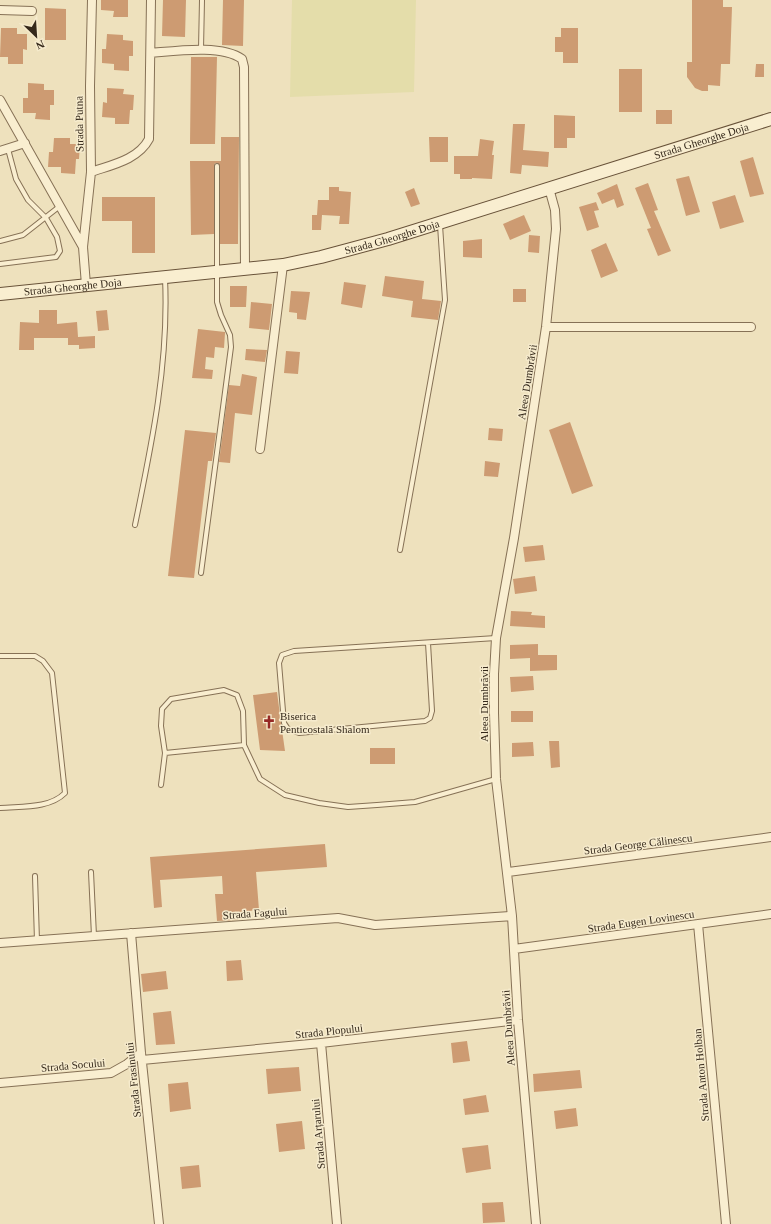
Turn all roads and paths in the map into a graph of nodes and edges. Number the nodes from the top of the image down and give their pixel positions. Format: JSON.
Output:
{"nodes":[{"id":1,"x":92,"y":0,"type":"edge"},
{"id":2,"x":151,"y":0,"type":"edge"},
{"id":3,"x":202,"y":0,"type":"edge"},
{"id":4,"x":0,"y":10,"type":"edge"},
{"id":5,"x":32,"y":11,"type":"dead end"},
{"id":6,"x":202,"y":49,"type":"junction"},
{"id":7,"x":151,"y":53,"type":"junction"},
{"id":8,"x":0,"y":100,"type":"edge"},
{"id":9,"x":771,"y":119,"type":"edge"},
{"id":10,"x":25,"y":143,"type":"junction"},
{"id":11,"x":4,"y":149,"type":"edge"},
{"id":12,"x":217,"y":166,"type":"dead end"},
{"id":13,"x":91,"y":172,"type":"junction"},
{"id":14,"x":549,"y":188,"type":"junction"},
{"id":15,"x":61,"y":206,"type":"junction"},
{"id":16,"x":46,"y":218,"type":"junction"},
{"id":17,"x":439,"y":223,"type":"junction"},
{"id":18,"x":0,"y":240,"type":"edge"},
{"id":19,"x":83,"y":248,"type":"junction"},
{"id":20,"x":0,"y":264,"type":"edge"},
{"id":21,"x":284,"y":265,"type":"junction"},
{"id":22,"x":245,"y":269,"type":"junction"},
{"id":23,"x":216,"y":272,"type":"junction"},
{"id":24,"x":165,"y":277,"type":"junction"},
{"id":25,"x":86,"y":285,"type":"junction"},
{"id":26,"x":0,"y":294,"type":"edge"},
{"id":27,"x":546,"y":327,"type":"junction"},
{"id":28,"x":751,"y":327,"type":"dead end"},
{"id":29,"x":260,"y":449,"type":"dead end"},
{"id":30,"x":135,"y":526,"type":"dead end"},
{"id":31,"x":400,"y":550,"type":"dead end"},
{"id":32,"x":202,"y":573,"type":"dead end"},
{"id":33,"x":496,"y":638,"type":"junction"},
{"id":34,"x":428,"y":643,"type":"junction"},
{"id":35,"x":0,"y":656,"type":"edge"},
{"id":36,"x":244,"y":745,"type":"junction"},
{"id":37,"x":165,"y":753,"type":"junction"},
{"id":38,"x":496,"y":778,"type":"junction"},
{"id":39,"x":161,"y":785,"type":"dead end"},
{"id":40,"x":0,"y":808,"type":"edge"},
{"id":41,"x":771,"y":838,"type":"edge"},
{"id":42,"x":91,"y":872,"type":"dead end"},
{"id":43,"x":508,"y":872,"type":"junction"},
{"id":44,"x":35,"y":876,"type":"dead end"},
{"id":45,"x":771,"y":914,"type":"edge"},
{"id":46,"x":512,"y":916,"type":"junction"},
{"id":47,"x":698,"y":924,"type":"junction"},
{"id":48,"x":130,"y":933,"type":"junction"},
{"id":49,"x":94,"y":936,"type":"junction"},
{"id":50,"x":37,"y":941,"type":"junction"},
{"id":51,"x":0,"y":943,"type":"edge"},
{"id":52,"x":514,"y":949,"type":"junction"},
{"id":53,"x":518,"y":1020,"type":"junction"},
{"id":54,"x":321,"y":1043,"type":"junction"},
{"id":55,"x":142,"y":1057,"type":"junction"},
{"id":56,"x":0,"y":1083,"type":"edge"},
{"id":57,"x":159,"y":1224,"type":"edge"},
{"id":58,"x":337,"y":1224,"type":"edge"},
{"id":59,"x":536,"y":1224,"type":"edge"},
{"id":60,"x":726,"y":1224,"type":"edge"}],
"edges":[{"from":1,"to":13,"type":"street","name":"Strada Putna"},
{"from":2,"to":7,"type":"street"},
{"from":3,"to":6,"type":"lane"},
{"from":4,"to":5,"type":"street"},
{"from":6,"to":7,"type":"street"},
{"from":6,"to":22,"type":"street"},
{"from":7,"to":13,"type":"street"},
{"from":8,"to":10,"type":"street","name":"Strada Putna"},
{"from":9,"to":14,"type":"main road","name":"Strada Gheorghe Doja"},
{"from":10,"to":11,"type":"street"},
{"from":10,"to":15,"type":"street","name":"Strada Putna"},
{"from":11,"to":16,"type":"lane"},
{"from":12,"to":23,"type":"lane"},
{"from":13,"to":19,"type":"street","name":"Strada Putna"},
{"from":14,"to":17,"type":"main road","name":"Strada Gheorghe Doja"},
{"from":14,"to":27,"type":"street","name":"Aleea Dumbrăvii"},
{"from":15,"to":16,"type":"lane"},
{"from":15,"to":19,"type":"street","name":"Strada Putna"},
{"from":16,"to":18,"type":"lane"},
{"from":16,"to":20,"type":"lane"},
{"from":17,"to":21,"type":"main road","name":"Strada Gheorghe Doja"},
{"from":17,"to":31,"type":"lane"},
{"from":19,"to":25,"type":"street","name":"Strada Putna"},
{"from":21,"to":22,"type":"main road","name":"Strada Gheorghe Doja"},
{"from":21,"to":29,"type":"street"},
{"from":22,"to":23,"type":"main road","name":"Strada Gheorghe Doja"},
{"from":23,"to":24,"type":"main road","name":"Strada Gheorghe Doja"},
{"from":23,"to":32,"type":"lane"},
{"from":24,"to":25,"type":"main road","name":"Strada Gheorghe Doja"},
{"from":24,"to":30,"type":"lane"},
{"from":25,"to":26,"type":"main road","name":"Strada Gheorghe Doja"},
{"from":27,"to":28,"type":"street"},
{"from":27,"to":33,"type":"street","name":"Aleea Dumbrăvii"},
{"from":33,"to":34,"type":"lane"},
{"from":33,"to":38,"type":"street","name":"Aleea Dumbrăvii"},
{"from":34,"to":34,"type":"lane"},
{"from":35,"to":40,"type":"lane"},
{"from":36,"to":37,"type":"lane"},
{"from":36,"to":37,"type":"lane"},
{"from":36,"to":38,"type":"lane"},
{"from":37,"to":39,"type":"lane"},
{"from":38,"to":43,"type":"street","name":"Aleea Dumbrăvii"},
{"from":41,"to":43,"type":"street","name":"Strada George Călinescu"},
{"from":42,"to":49,"type":"lane"},
{"from":43,"to":46,"type":"street","name":"Aleea Dumbrăvii"},
{"from":44,"to":50,"type":"lane"},
{"from":45,"to":47,"type":"street","name":"Strada Eugen Lovinescu"},
{"from":46,"to":48,"type":"street","name":"Strada Fagului"},
{"from":46,"to":52,"type":"street","name":"Aleea Dumbrăvii"},
{"from":47,"to":52,"type":"street","name":"Strada Eugen Lovinescu"},
{"from":47,"to":60,"type":"street","name":"Strada Anton Holban"},
{"from":48,"to":49,"type":"street","name":"Strada Fagului"},
{"from":48,"to":55,"type":"street","name":"Strada Frasinului"},
{"from":49,"to":50,"type":"street","name":"Strada Fagului"},
{"from":50,"to":51,"type":"street","name":"Strada Fagului"},
{"from":52,"to":53,"type":"street","name":"Aleea Dumbrăvii"},
{"from":53,"to":54,"type":"street","name":"Strada Plopului"},
{"from":53,"to":59,"type":"street","name":"Aleea Dumbrăvii"},
{"from":54,"to":55,"type":"street","name":"Strada Plopului"},
{"from":54,"to":58,"type":"street","name":"Strada Arțarului"},
{"from":55,"to":56,"type":"street","name":"Strada Socului"},
{"from":55,"to":57,"type":"street","name":"Strada Frasinului"}]}
